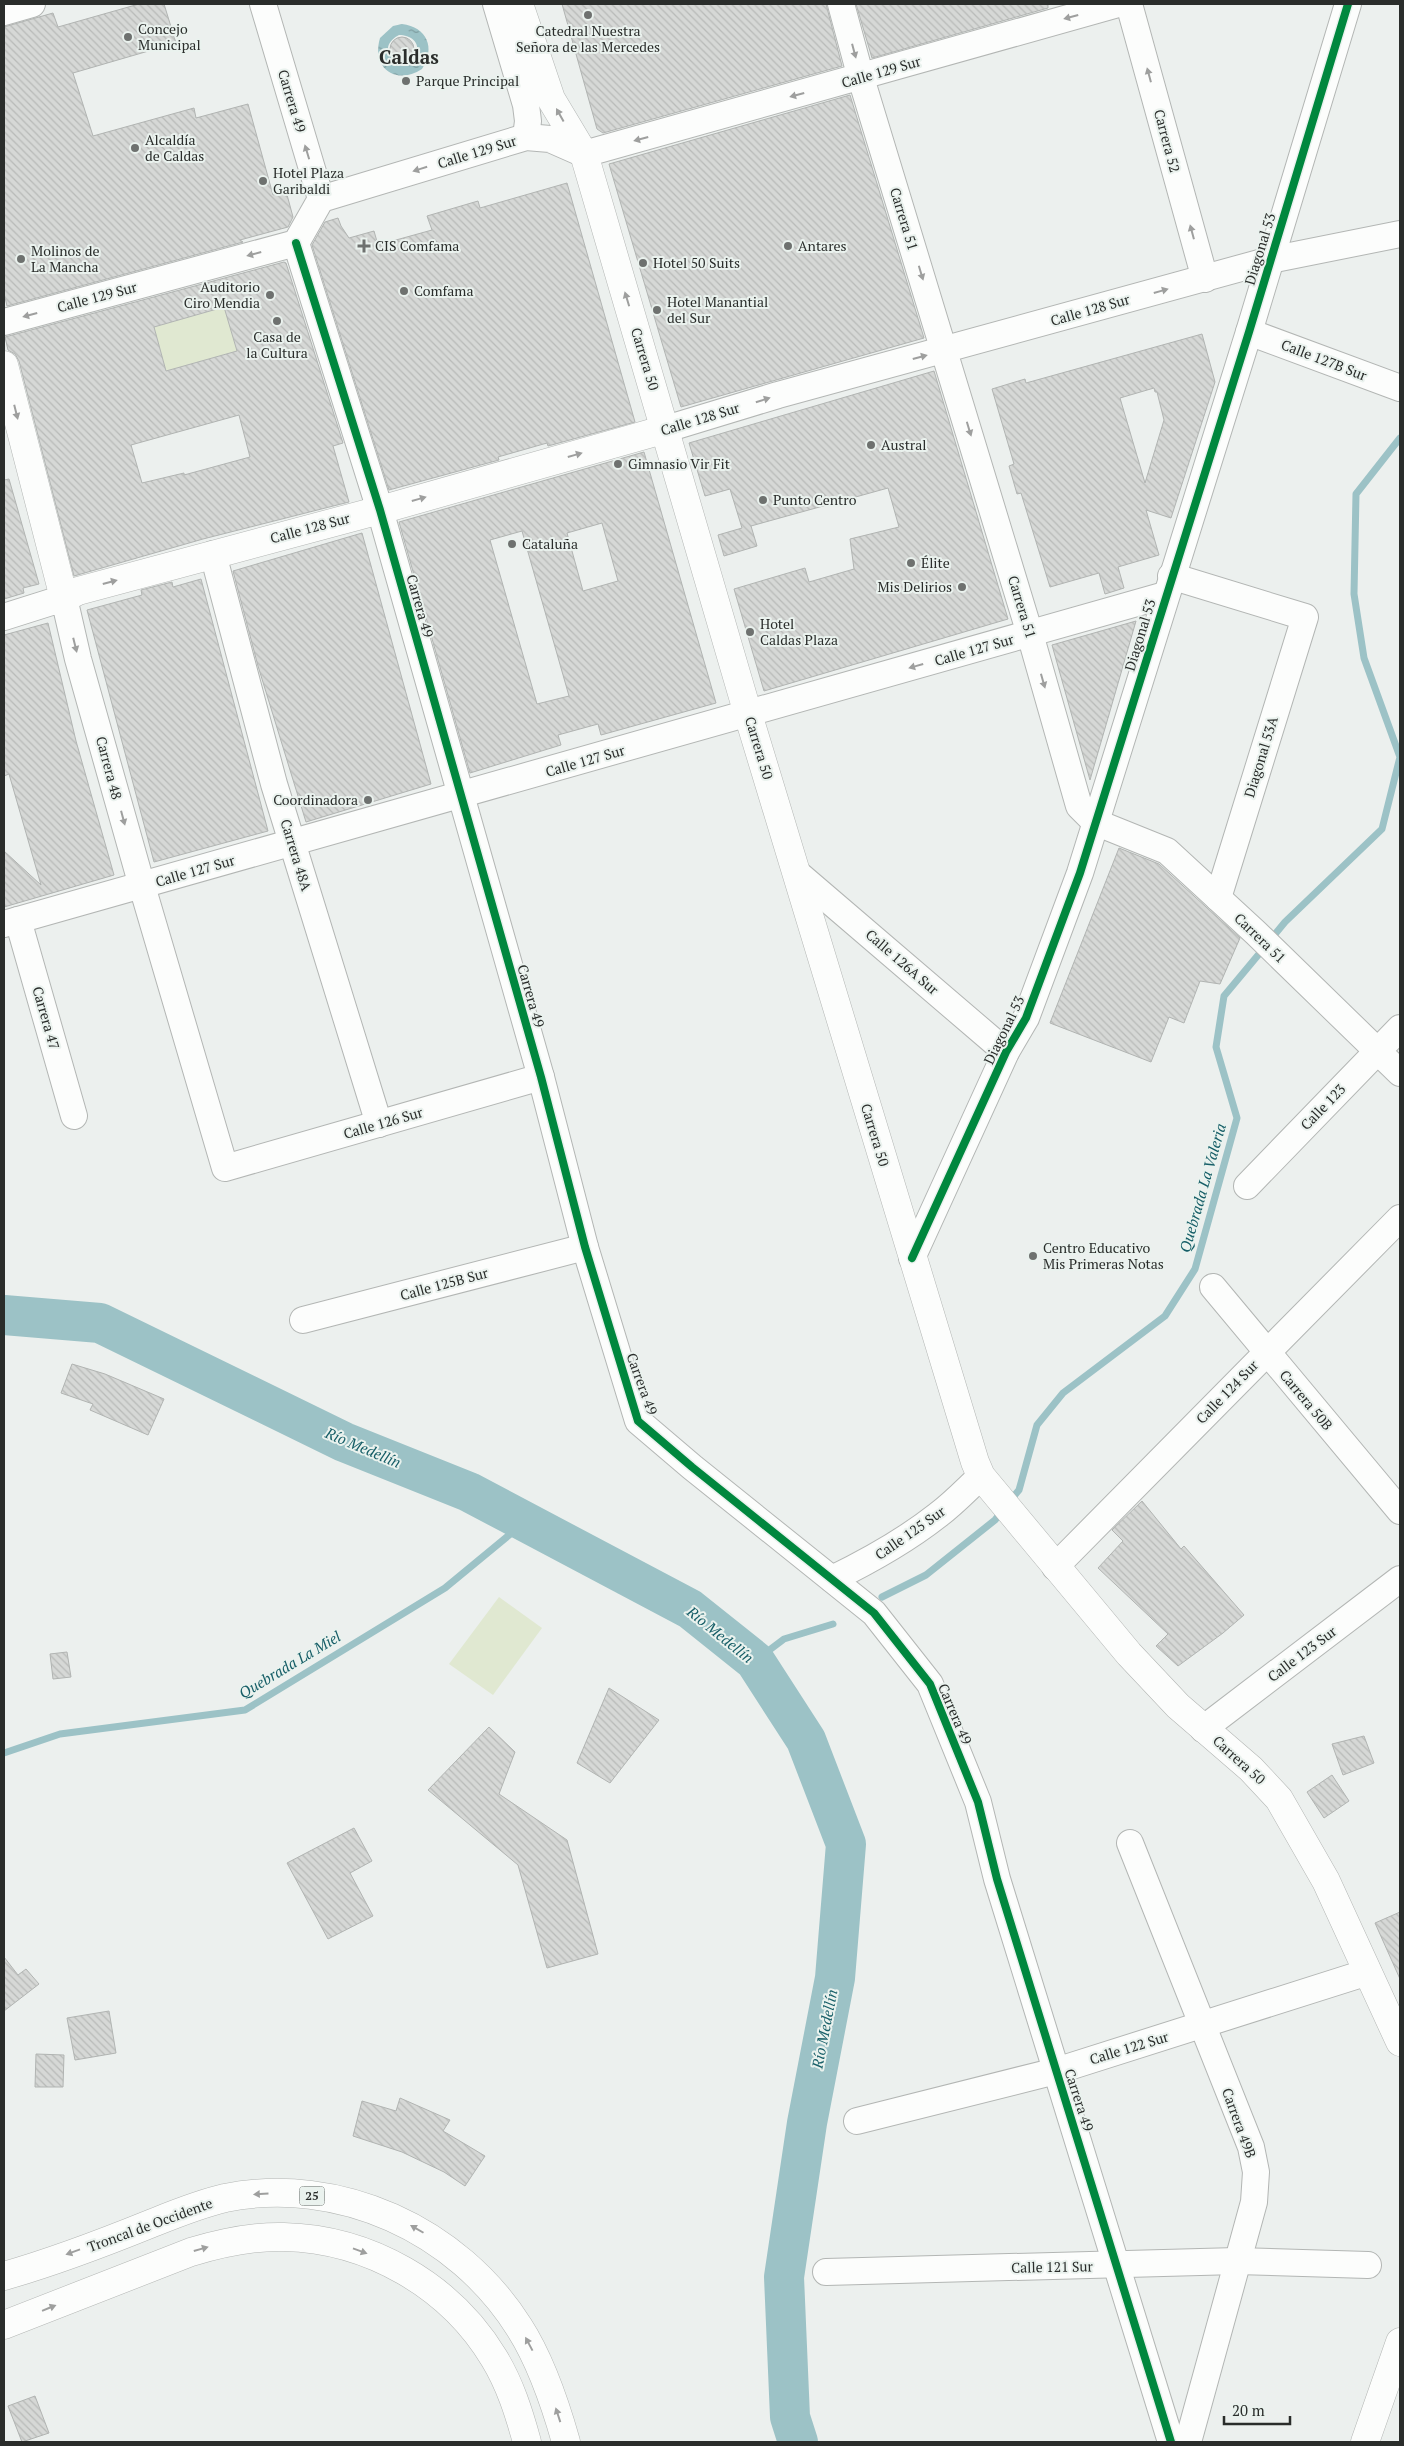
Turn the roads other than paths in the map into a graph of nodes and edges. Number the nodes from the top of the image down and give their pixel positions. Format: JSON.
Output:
{"nodes":[{"id":1,"x":32,"y":4,"type":"edge"},
{"id":2,"x":496,"y":4,"type":"edge"},
{"id":3,"x":519,"y":4,"type":"edge"},
{"id":4,"x":841,"y":4,"type":"edge"},
{"id":5,"x":1118,"y":4,"type":"edge"},
{"id":6,"x":1129,"y":4,"type":"edge"},
{"id":7,"x":1348,"y":4,"type":"edge"},
{"id":8,"x":266,"y":6,"type":"edge"},
{"id":9,"x":4,"y":12,"type":"edge"},
{"id":10,"x":861,"y":78,"type":"junction"},
{"id":11,"x":526,"y":137,"type":"junction"},
{"id":12,"x":584,"y":154,"type":"junction"},
{"id":13,"x":321,"y":199,"type":"junction"},
{"id":14,"x":1400,"y":234,"type":"edge"},
{"id":15,"x":296,"y":243,"type":"junction"},
{"id":16,"x":1270,"y":260,"type":"junction"},
{"id":17,"x":1205,"y":278,"type":"junction"},
{"id":18,"x":4,"y":322,"type":"edge"},
{"id":19,"x":1249,"y":332,"type":"junction"},
{"id":20,"x":945,"y":351,"type":"junction"},
{"id":21,"x":4,"y":365,"type":"edge"},
{"id":22,"x":1400,"y":388,"type":"edge"},
{"id":23,"x":666,"y":429,"type":"junction"},
{"id":24,"x":380,"y":510,"type":"junction"},
{"id":25,"x":213,"y":554,"type":"junction"},
{"id":26,"x":1168,"y":586,"type":"junction"},
{"id":27,"x":64,"y":598,"type":"junction"},
{"id":28,"x":4,"y":617,"type":"edge"},
{"id":29,"x":1030,"y":634,"type":"junction"},
{"id":30,"x":748,"y":714,"type":"junction"},
{"id":31,"x":462,"y":796,"type":"junction"},
{"id":32,"x":1096,"y":822,"type":"junction"},
{"id":33,"x":292,"y":844,"type":"junction"},
{"id":34,"x":797,"y":873,"type":"junction"},
{"id":35,"x":142,"y":886,"type":"junction"},
{"id":36,"x":1218,"y":898,"type":"junction"},
{"id":37,"x":11,"y":922,"type":"edge"},
{"id":38,"x":1400,"y":1028,"type":"edge"},
{"id":39,"x":1006,"y":1052,"type":"junction"},
{"id":40,"x":1377,"y":1052,"type":"junction"},
{"id":41,"x":1400,"y":1073,"type":"edge"},
{"id":42,"x":541,"y":1077,"type":"junction"},
{"id":43,"x":74,"y":1116,"type":"dead end"},
{"id":44,"x":379,"y":1124,"type":"junction"},
{"id":45,"x":225,"y":1168,"type":"joint"},
{"id":46,"x":1247,"y":1186,"type":"dead end"},
{"id":47,"x":1400,"y":1218,"type":"edge"},
{"id":48,"x":585,"y":1247,"type":"junction"},
{"id":49,"x":912,"y":1258,"type":"junction"},
{"id":50,"x":1213,"y":1287,"type":"dead end"},
{"id":51,"x":303,"y":1320,"type":"dead end"},
{"id":52,"x":1266,"y":1352,"type":"junction"},
{"id":53,"x":988,"y":1484,"type":"junction"},
{"id":54,"x":1400,"y":1511,"type":"edge"},
{"id":55,"x":1055,"y":1567,"type":"junction"},
{"id":56,"x":832,"y":1579,"type":"junction"},
{"id":57,"x":1400,"y":1580,"type":"edge"},
{"id":58,"x":1204,"y":1729,"type":"junction"},
{"id":59,"x":1130,"y":1843,"type":"dead end"},
{"id":60,"x":1368,"y":1972,"type":"junction"},
{"id":61,"x":1202,"y":2025,"type":"junction"},
{"id":62,"x":1400,"y":2042,"type":"edge"},
{"id":63,"x":1056,"y":2071,"type":"junction"},
{"id":64,"x":858,"y":2121,"type":"dead end"},
{"id":65,"x":1237,"y":2261,"type":"junction"},
{"id":66,"x":1368,"y":2265,"type":"dead end"},
{"id":67,"x":1118,"y":2266,"type":"junction"},
{"id":68,"x":826,"y":2272,"type":"dead end"},
{"id":69,"x":4,"y":2276,"type":"edge"},
{"id":70,"x":4,"y":2325,"type":"edge"},
{"id":71,"x":1400,"y":2342,"type":"edge"},
{"id":72,"x":528,"y":2442,"type":"edge"},
{"id":73,"x":566,"y":2442,"type":"edge"},
{"id":74,"x":1171,"y":2442,"type":"edge"},
{"id":75,"x":1188,"y":2442,"type":"edge"},
{"id":76,"x":1365,"y":2442,"type":"edge"}],
"edges":[{"from":1,"to":9,"type":"street"},
{"from":2,"to":11,"type":"street"},
{"from":12,"to":3,"type":"main road","name":"Carrera 50","one_way":true},
{"from":4,"to":10,"type":"street","name":"Carrera 51","one_way":true},
{"from":5,"to":10,"type":"street","name":"Calle 129 Sur","one_way":true},
{"from":17,"to":6,"type":"street","name":"Carrera 52","one_way":true},
{"from":7,"to":16,"type":"street","name":"Diagonal 53"},
{"from":13,"to":8,"type":"street","name":"Carrera 49","one_way":true},
{"from":10,"to":12,"type":"street","name":"Calle 129 Sur","one_way":true},
{"from":10,"to":20,"type":"street","name":"Carrera 51","one_way":true},
{"from":11,"to":12,"type":"street","name":"Calle 129 Sur"},
{"from":11,"to":13,"type":"street","name":"Calle 129 Sur","one_way":true},
{"from":23,"to":12,"type":"main road","name":"Carrera 50","one_way":true},
{"from":13,"to":15,"type":"street"},
{"from":14,"to":16,"type":"street","name":"Calle 128 Sur"},
{"from":15,"to":18,"type":"street","name":"Calle 129 Sur","one_way":true},
{"from":15,"to":24,"type":"street","name":"Carrera 49"},
{"from":16,"to":17,"type":"street","name":"Calle 128 Sur"},
{"from":16,"to":19,"type":"street","name":"Diagonal 53"},
{"from":20,"to":17,"type":"street","name":"Calle 128 Sur","one_way":true},
{"from":19,"to":22,"type":"street","name":"Calle 127B Sur"},
{"from":19,"to":26,"type":"street","name":"Diagonal 53"},
{"from":23,"to":20,"type":"street","name":"Calle 128 Sur","one_way":true},
{"from":20,"to":29,"type":"street","name":"Carrera 51","one_way":true},
{"from":21,"to":27,"type":"main road","name":"Carrera 48","one_way":true},
{"from":24,"to":23,"type":"main road","name":"Calle 128 Sur","one_way":true},
{"from":23,"to":30,"type":"main road","name":"Carrera 50"},
{"from":24,"to":25,"type":"main road","name":"Calle 128 Sur"},
{"from":24,"to":31,"type":"street","name":"Carrera 49"},
{"from":27,"to":25,"type":"main road","name":"Calle 128 Sur","one_way":true},
{"from":25,"to":33,"type":"street","name":"Carrera 48A"},
{"from":26,"to":29,"type":"street","name":"Calle 127 Sur"},
{"from":26,"to":32,"type":"street","name":"Diagonal 53"},
{"from":26,"to":36,"type":"street","name":"Diagonal 53A"},
{"from":27,"to":28,"type":"street","name":"Calle 128 Sur"},
{"from":27,"to":35,"type":"street","name":"Carrera 48","one_way":true},
{"from":29,"to":30,"type":"street","name":"Calle 127 Sur","one_way":true},
{"from":29,"to":32,"type":"street","name":"Carrera 51","one_way":true},
{"from":30,"to":31,"type":"street","name":"Calle 127 Sur"},
{"from":30,"to":34,"type":"main road","name":"Carrera 50"},
{"from":31,"to":33,"type":"street","name":"Calle 127 Sur"},
{"from":31,"to":42,"type":"street","name":"Carrera 49"},
{"from":32,"to":36,"type":"street","name":"Carrera 51"},
{"from":32,"to":39,"type":"street","name":"Diagonal 53"},
{"from":33,"to":35,"type":"street","name":"Calle 127 Sur"},
{"from":33,"to":44,"type":"street","name":"Carrera 48A"},
{"from":34,"to":39,"type":"street","name":"Calle 126A Sur"},
{"from":34,"to":49,"type":"main road","name":"Carrera 50"},
{"from":35,"to":37,"type":"street","name":"Calle 127 Sur"},
{"from":35,"to":45,"type":"street","name":"Carrera 48"},
{"from":36,"to":40,"type":"street","name":"Carrera 51"},
{"from":37,"to":43,"type":"street","name":"Carrera 47"},
{"from":38,"to":40,"type":"street","name":"Calle 123"},
{"from":39,"to":49,"type":"street","name":"Diagonal 53"},
{"from":40,"to":41,"type":"street","name":"Carrera 51"},
{"from":40,"to":46,"type":"street","name":"Calle 123"},
{"from":42,"to":44,"type":"street","name":"Calle 126 Sur"},
{"from":42,"to":48,"type":"street","name":"Carrera 49"},
{"from":44,"to":45,"type":"street","name":"Calle 126 Sur"},
{"from":47,"to":52,"type":"street","name":"Calle 124 Sur"},
{"from":48,"to":51,"type":"street","name":"Calle 125B Sur"},
{"from":48,"to":56,"type":"street","name":"Carrera 49"},
{"from":49,"to":53,"type":"main road","name":"Carrera 50"},
{"from":50,"to":52,"type":"street","name":"Carrera 50B"},
{"from":52,"to":54,"type":"street","name":"Carrera 50B"},
{"from":52,"to":55,"type":"street","name":"Calle 124 Sur"},
{"from":53,"to":55,"type":"main road","name":"Carrera 50"},
{"from":53,"to":56,"type":"street","name":"Calle 125 Sur"},
{"from":55,"to":58,"type":"main road","name":"Carrera 50"},
{"from":56,"to":63,"type":"street","name":"Carrera 49"},
{"from":57,"to":58,"type":"street","name":"Calle 123 Sur"},
{"from":58,"to":60,"type":"main road","name":"Carrera 50"},
{"from":59,"to":61,"type":"street","name":"Carrera 49B"},
{"from":60,"to":61,"type":"street","name":"Calle 122 Sur"},
{"from":60,"to":62,"type":"main road","name":"Carrera 50"},
{"from":61,"to":63,"type":"street","name":"Calle 122 Sur"},
{"from":61,"to":65,"type":"street","name":"Carrera 49B"},
{"from":63,"to":64,"type":"street","name":"Calle 122 Sur"},
{"from":63,"to":67,"type":"street","name":"Carrera 49"},
{"from":65,"to":66,"type":"street","name":"Calle 121 Sur"},
{"from":65,"to":67,"type":"street","name":"Calle 121 Sur"},
{"from":65,"to":75,"type":"street","name":"Carrera 49B"},
{"from":67,"to":68,"type":"street","name":"Calle 121 Sur"},
{"from":67,"to":74,"type":"street","name":"Carrera 49"},
{"from":73,"to":69,"type":"main road","name":"Troncal de Occidente","number":"25","one_way":true},
{"from":70,"to":72,"type":"main road","one_way":true},
{"from":71,"to":76,"type":"main road"}]}
